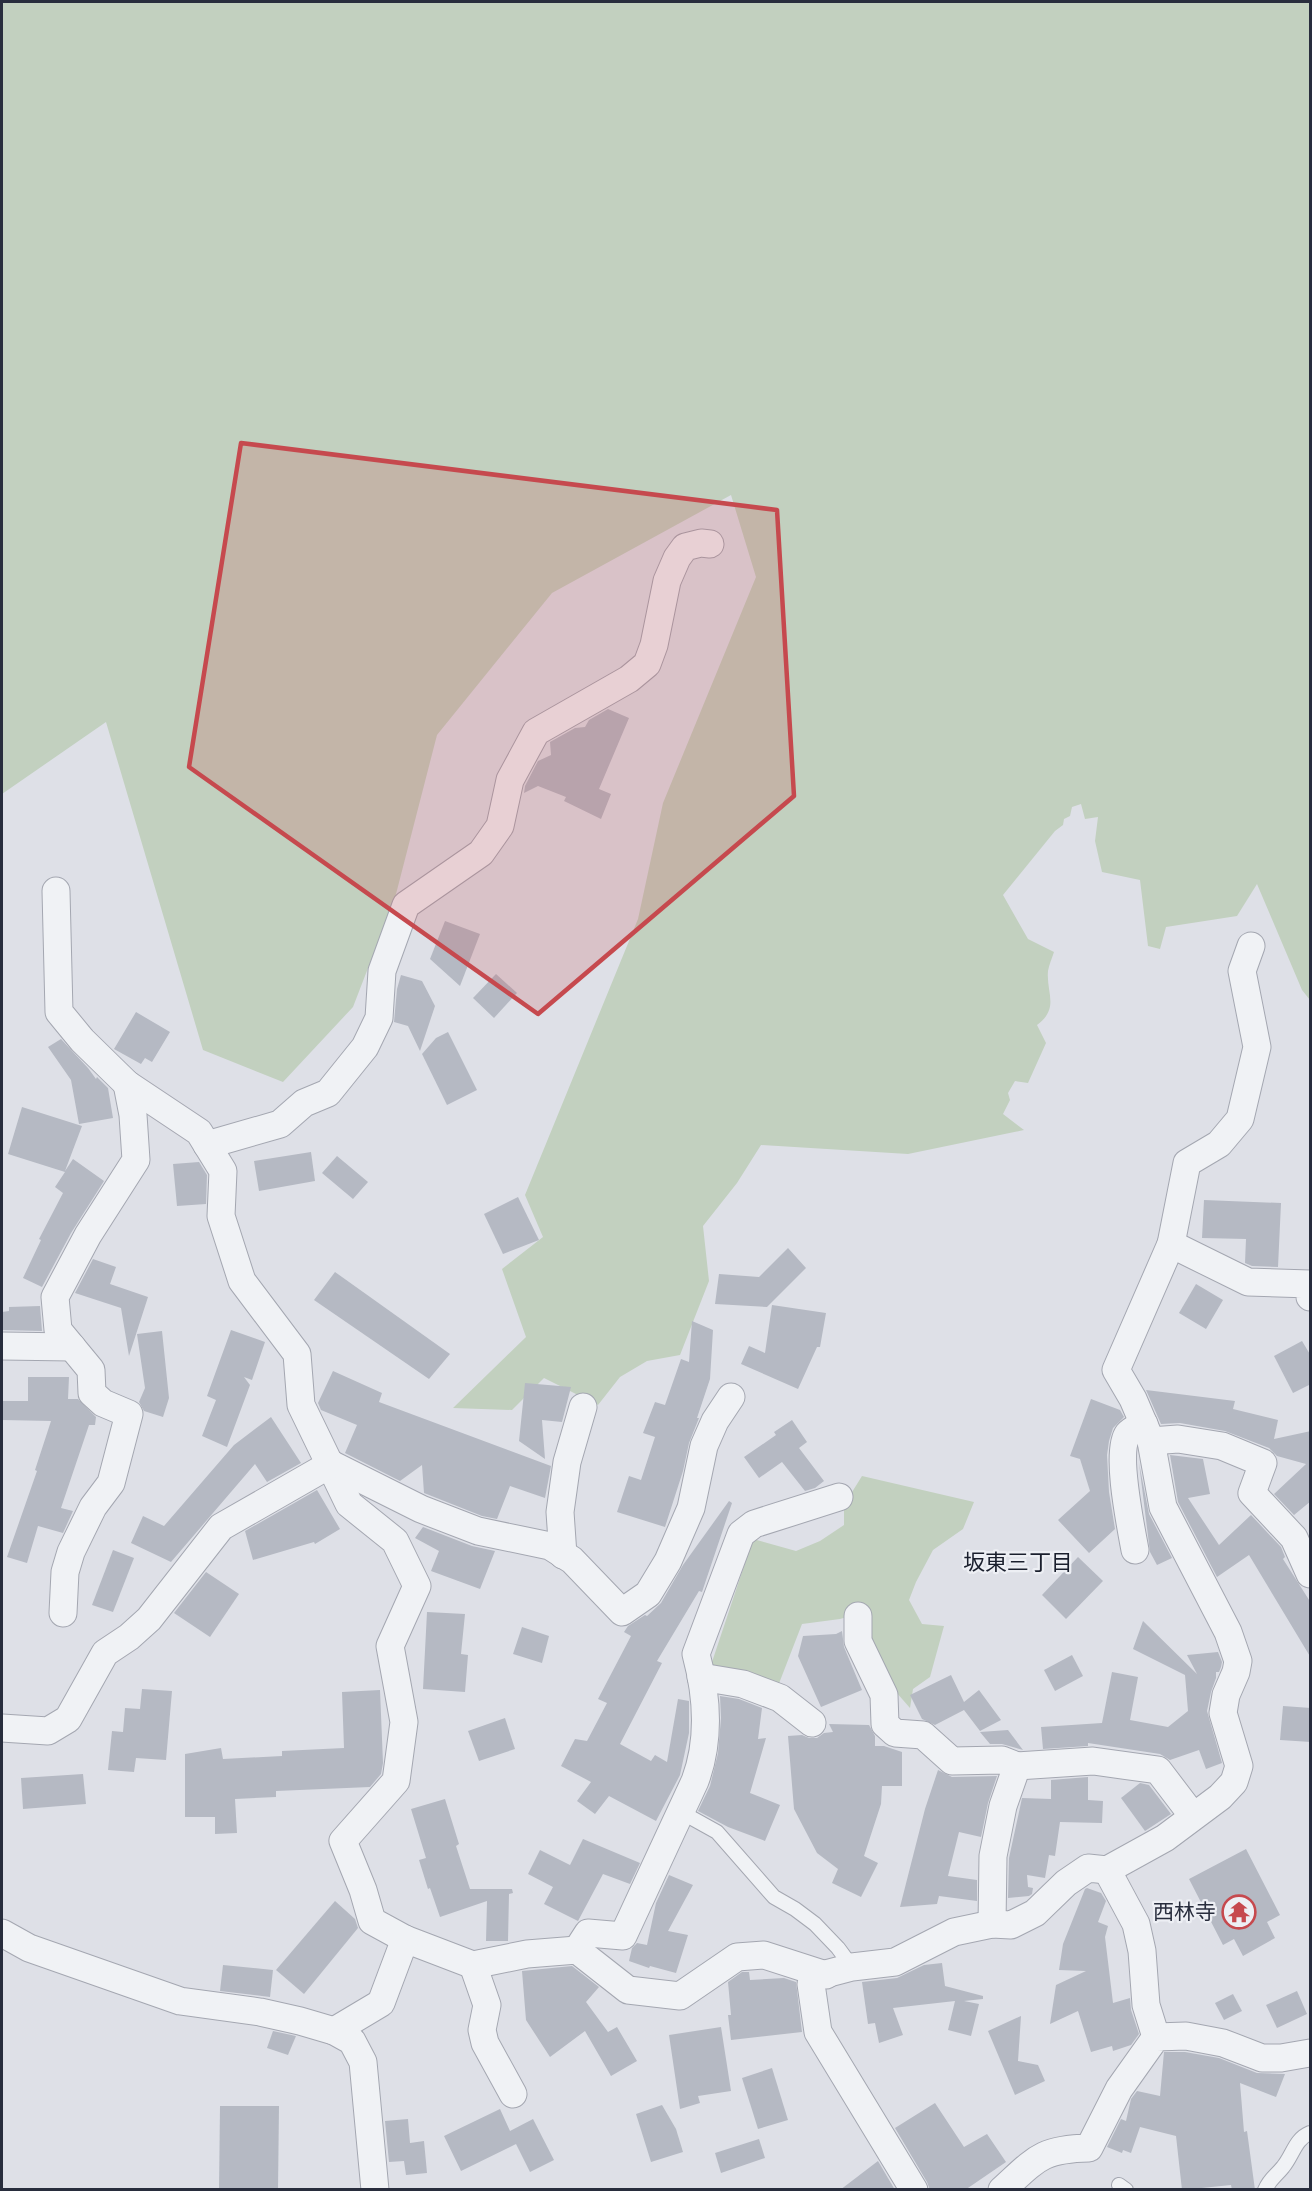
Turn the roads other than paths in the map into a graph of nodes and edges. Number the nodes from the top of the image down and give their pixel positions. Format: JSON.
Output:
{"nodes":[{"id":1,"x":710,"y":544,"type":"dead end"},
{"id":2,"x":56,"y":891,"type":"dead end"},
{"id":3,"x":1251,"y":946,"type":"dead end"},
{"id":4,"x":127,"y":1084,"type":"junction"},
{"id":5,"x":207,"y":1145,"type":"junction"},
{"id":6,"x":1171,"y":1244,"type":"junction"},
{"id":7,"x":1311,"y":1297,"type":"edge"},
{"id":8,"x":2,"y":1346,"type":"edge"},
{"id":9,"x":72,"y":1347,"type":"junction"},
{"id":10,"x":731,"y":1397,"type":"dead end"},
{"id":11,"x":583,"y":1407,"type":"dead end"},
{"id":12,"x":1147,"y":1433,"type":"junction"},
{"id":13,"x":331,"y":1464,"type":"junction"},
{"id":14,"x":839,"y":1497,"type":"dead end"},
{"id":15,"x":1135,"y":1550,"type":"dead end"},
{"id":16,"x":563,"y":1555,"type":"junction"},
{"id":17,"x":1311,"y":1574,"type":"edge"},
{"id":18,"x":63,"y":1613,"type":"dead end"},
{"id":19,"x":858,"y":1616,"type":"dead end"},
{"id":20,"x":701,"y":1677,"type":"junction"},
{"id":21,"x":812,"y":1723,"type":"dead end"},
{"id":22,"x":2,"y":1728,"type":"edge"},
{"id":23,"x":1017,"y":1766,"type":"junction"},
{"id":24,"x":681,"y":1812,"type":"junction"},
{"id":25,"x":1193,"y":1816,"type":"junction"},
{"id":26,"x":1107,"y":1870,"type":"junction"},
{"id":27,"x":992,"y":1924,"type":"junction"},
{"id":28,"x":2,"y":1933,"type":"edge"},
{"id":29,"x":405,"y":1939,"type":"junction"},
{"id":30,"x":577,"y":1950,"type":"junction"},
{"id":31,"x":473,"y":1965,"type":"junction"},
{"id":32,"x":852,"y":1967,"type":"junction"},
{"id":33,"x":826,"y":1975,"type":"junction"},
{"id":34,"x":334,"y":2031,"type":"junction"},
{"id":35,"x":1156,"y":2037,"type":"junction"},
{"id":36,"x":1311,"y":2053,"type":"edge"},
{"id":37,"x":513,"y":2094,"type":"dead end"},
{"id":38,"x":1311,"y":2133,"type":"edge"},
{"id":39,"x":375,"y":2190,"type":"edge"},
{"id":40,"x":914,"y":2190,"type":"edge"},
{"id":41,"x":1002,"y":2190,"type":"edge"},
{"id":42,"x":1265,"y":2190,"type":"edge"}],
"edges":[{"from":1,"to":5,"type":"street"},
{"from":2,"to":4,"type":"street"},
{"from":3,"to":6,"type":"street"},
{"from":4,"to":5,"type":"street"},
{"from":4,"to":9,"type":"street"},
{"from":5,"to":13,"type":"street"},
{"from":6,"to":7,"type":"street"},
{"from":6,"to":12,"type":"street"},
{"from":8,"to":9,"type":"street"},
{"from":9,"to":18,"type":"street"},
{"from":10,"to":16,"type":"street"},
{"from":11,"to":16,"type":"street"},
{"from":12,"to":15,"type":"street"},
{"from":12,"to":17,"type":"street"},
{"from":12,"to":25,"type":"street"},
{"from":13,"to":16,"type":"street"},
{"from":13,"to":22,"type":"street"},
{"from":13,"to":29,"type":"street"},
{"from":14,"to":20,"type":"street"},
{"from":19,"to":23,"type":"street"},
{"from":20,"to":21,"type":"street"},
{"from":20,"to":24,"type":"street"},
{"from":23,"to":25,"type":"street"},
{"from":23,"to":27,"type":"street"},
{"from":24,"to":30,"type":"street"},
{"from":24,"to":32,"type":"lane"},
{"from":25,"to":26,"type":"street"},
{"from":26,"to":27,"type":"street"},
{"from":26,"to":35,"type":"street"},
{"from":27,"to":32,"type":"street"},
{"from":28,"to":34,"type":"street"},
{"from":29,"to":31,"type":"street"},
{"from":29,"to":34,"type":"street"},
{"from":30,"to":31,"type":"street"},
{"from":30,"to":33,"type":"street"},
{"from":31,"to":37,"type":"street"},
{"from":32,"to":33,"type":"street"},
{"from":33,"to":40,"type":"street"},
{"from":34,"to":39,"type":"street"},
{"from":35,"to":36,"type":"street"},
{"from":35,"to":41,"type":"street"},
{"from":38,"to":42,"type":"lane"}]}
